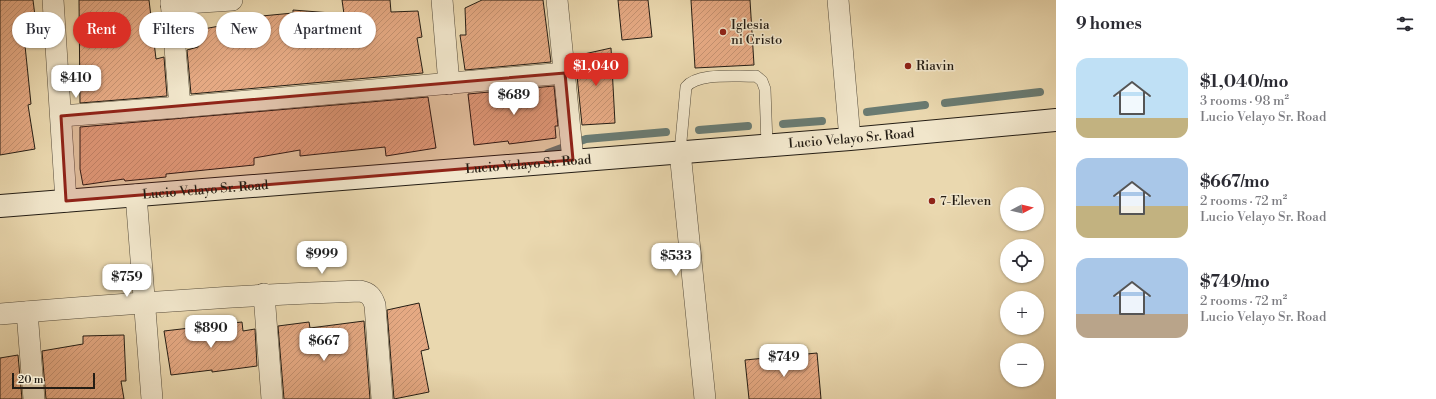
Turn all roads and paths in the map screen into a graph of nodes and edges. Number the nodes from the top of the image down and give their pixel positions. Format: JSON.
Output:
{"nodes":[{"id":1,"x":53,"y":0,"type":"edge"},
{"id":2,"x":232,"y":0,"type":"edge"},
{"id":3,"x":442,"y":0,"type":"edge"},
{"id":4,"x":557,"y":0,"type":"edge"},
{"id":5,"x":838,"y":0,"type":"edge"},
{"id":6,"x":171,"y":2,"type":"edge"},
{"id":7,"x":564,"y":73,"type":"junction"},
{"id":8,"x":449,"y":84,"type":"junction"},
{"id":9,"x":180,"y":107,"type":"junction"},
{"id":10,"x":61,"y":116,"type":"junction"},
{"id":11,"x":1056,"y":120,"type":"edge"},
{"id":12,"x":850,"y":139,"type":"junction"},
{"id":13,"x":767,"y":145,"type":"junction"},
{"id":14,"x":680,"y":152,"type":"junction"},
{"id":15,"x":573,"y":160,"type":"junction"},
{"id":16,"x":136,"y":195,"type":"junction"},
{"id":17,"x":66,"y":201,"type":"junction"},
{"id":18,"x":0,"y":206,"type":"edge"},
{"id":19,"x":264,"y":294,"type":"junction"},
{"id":20,"x":144,"y":301,"type":"junction"},
{"id":21,"x":27,"y":312,"type":"junction"},
{"id":22,"x":0,"y":314,"type":"edge"},
{"id":23,"x":34,"y":399,"type":"edge"},
{"id":24,"x":152,"y":399,"type":"edge"},
{"id":25,"x":272,"y":399,"type":"edge"},
{"id":26,"x":382,"y":399,"type":"edge"},
{"id":27,"x":705,"y":399,"type":"edge"}],
"edges":[{"from":1,"to":10,"type":"street"},
{"from":2,"to":6,"type":"street"},
{"from":3,"to":8,"type":"street"},
{"from":4,"to":7,"type":"street"},
{"from":5,"to":12,"type":"street"},
{"from":6,"to":9,"type":"street"},
{"from":7,"to":8,"type":"street"},
{"from":7,"to":15,"type":"street"},
{"from":8,"to":9,"type":"street"},
{"from":9,"to":10,"type":"street"},
{"from":10,"to":17,"type":"street"},
{"from":11,"to":12,"type":"main road","name":"Lucio Velayo Sr. Road"},
{"from":12,"to":13,"type":"main road","name":"Lucio Velayo Sr. Road"},
{"from":13,"to":14,"type":"main road","name":"Lucio Velayo Sr. Road"},
{"from":13,"to":14,"type":"lane"},
{"from":14,"to":15,"type":"main road","name":"Lucio Velayo Sr. Road"},
{"from":14,"to":27,"type":"street"},
{"from":15,"to":16,"type":"main road","name":"Lucio Velayo Sr. Road"},
{"from":16,"to":17,"type":"main road","name":"Lucio Velayo Sr. Road"},
{"from":16,"to":20,"type":"street"},
{"from":17,"to":18,"type":"main road","name":"Lucio Velayo Sr. Road"},
{"from":19,"to":20,"type":"street"},
{"from":19,"to":25,"type":"street"},
{"from":19,"to":26,"type":"street"},
{"from":20,"to":21,"type":"street"},
{"from":20,"to":24,"type":"street"},
{"from":21,"to":22,"type":"street"},
{"from":21,"to":23,"type":"street"}]}
